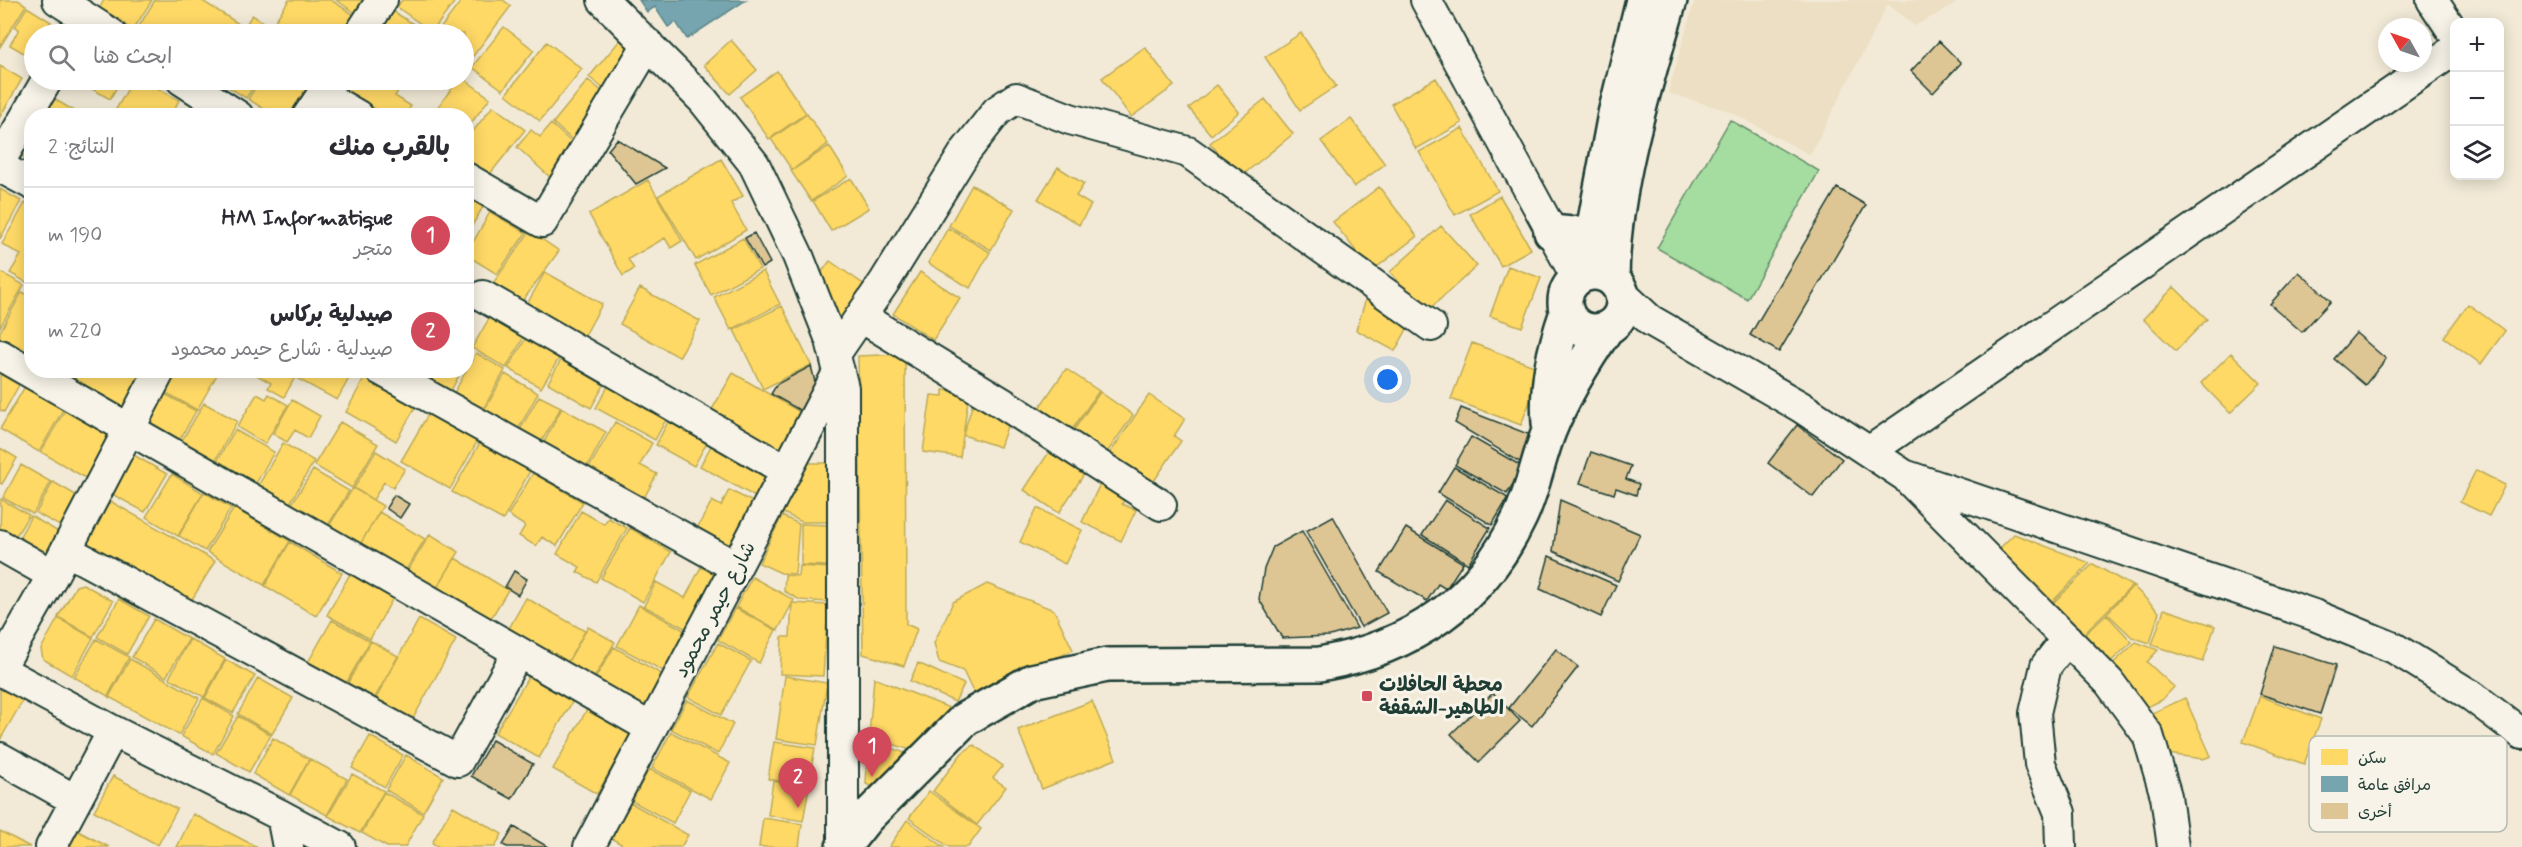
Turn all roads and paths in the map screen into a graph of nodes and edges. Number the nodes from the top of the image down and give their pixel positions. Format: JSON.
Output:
{"nodes":[{"id":1,"x":58,"y":0,"type":"edge"},
{"id":2,"x":382,"y":0,"type":"edge"},
{"id":3,"x":603,"y":0,"type":"edge"},
{"id":4,"x":1426,"y":0,"type":"edge"},
{"id":5,"x":1643,"y":0,"type":"edge"},
{"id":6,"x":1670,"y":0,"type":"edge"},
{"id":7,"x":2432,"y":0,"type":"edge"},
{"id":8,"x":83,"y":17,"type":"edge"},
{"id":9,"x":366,"y":24,"type":"edge"},
{"id":10,"x":2450,"y":27,"type":"edge"},
{"id":11,"x":648,"y":44,"type":"junction"},
{"id":12,"x":2450,"y":53,"type":"edge"},
{"id":13,"x":41,"y":90,"type":"edge"},
{"id":14,"x":198,"y":90,"type":"edge"},
{"id":15,"x":321,"y":97,"type":"edge"},
{"id":16,"x":31,"y":108,"type":"edge"},
{"id":17,"x":226,"y":108,"type":"edge"},
{"id":18,"x":342,"y":108,"type":"edge"},
{"id":19,"x":24,"y":120,"type":"edge"},
{"id":20,"x":0,"y":161,"type":"edge"},
{"id":21,"x":0,"y":167,"type":"edge"},
{"id":22,"x":24,"y":180,"type":"edge"},
{"id":23,"x":474,"y":183,"type":"edge"},
{"id":24,"x":1592,"y":231,"type":"junction"},
{"id":25,"x":1551,"y":232,"type":"junction"},
{"id":26,"x":483,"y":296,"type":"dead end"},
{"id":27,"x":1603,"y":296,"type":"junction"},
{"id":28,"x":1567,"y":312,"type":"junction"},
{"id":29,"x":861,"y":316,"type":"junction"},
{"id":30,"x":1431,"y":326,"type":"dead end"},
{"id":31,"x":0,"y":355,"type":"edge"},
{"id":32,"x":837,"y":363,"type":"junction"},
{"id":33,"x":24,"y":369,"type":"edge"},
{"id":34,"x":40,"y":378,"type":"edge"},
{"id":35,"x":156,"y":378,"type":"edge"},
{"id":36,"x":395,"y":378,"type":"edge"},
{"id":37,"x":128,"y":429,"type":"junction"},
{"id":38,"x":1549,"y":431,"type":"junction"},
{"id":39,"x":1870,"y":451,"type":"junction"},
{"id":40,"x":787,"y":471,"type":"junction"},
{"id":41,"x":1904,"y":474,"type":"junction"},
{"id":42,"x":1161,"y":505,"type":"dead end"},
{"id":43,"x":0,"y":545,"type":"edge"},
{"id":44,"x":60,"y":562,"type":"junction"},
{"id":45,"x":736,"y":567,"type":"junction"},
{"id":46,"x":2067,"y":639,"type":"junction"},
{"id":47,"x":518,"y":652,"type":"junction"},
{"id":48,"x":0,"y":669,"type":"edge"},
{"id":49,"x":651,"y":728,"type":"junction"},
{"id":50,"x":113,"y":731,"type":"junction"},
{"id":51,"x":2522,"y":734,"type":"edge"},
{"id":52,"x":0,"y":758,"type":"edge"},
{"id":53,"x":75,"y":800,"type":"junction"},
{"id":54,"x":282,"y":816,"type":"junction"},
{"id":55,"x":51,"y":847,"type":"edge"},
{"id":56,"x":288,"y":847,"type":"edge"},
{"id":57,"x":340,"y":847,"type":"edge"},
{"id":58,"x":589,"y":847,"type":"edge"},
{"id":59,"x":843,"y":847,"type":"edge"},
{"id":60,"x":2061,"y":847,"type":"edge"},
{"id":61,"x":2173,"y":847,"type":"edge"}],
"edges":[{"from":1,"to":8,"type":"street"},
{"from":2,"to":9,"type":"street"},
{"from":3,"to":11,"type":"street"},
{"from":4,"to":25,"type":"street"},
{"from":5,"to":24,"type":"main road"},
{"from":6,"to":27,"type":"main road"},
{"from":7,"to":10,"type":"street"},
{"from":11,"to":23,"type":"street"},
{"from":11,"to":32,"type":"street"},
{"from":12,"to":39,"type":"street"},
{"from":13,"to":16,"type":"street"},
{"from":14,"to":17,"type":"street"},
{"from":15,"to":18,"type":"street"},
{"from":19,"to":20,"type":"street"},
{"from":21,"to":22,"type":"street"},
{"from":24,"to":25,"type":"main road"},
{"from":24,"to":27,"type":"main road"},
{"from":25,"to":27,"type":"street"},
{"from":26,"to":40,"type":"street"},
{"from":27,"to":28,"type":"main road"},
{"from":27,"to":28,"type":"main road"},
{"from":27,"to":38,"type":"main road"},
{"from":27,"to":39,"type":"street"},
{"from":28,"to":38,"type":"main road"},
{"from":29,"to":30,"type":"street","name":"شارع حيمر محمود"},
{"from":29,"to":32,"type":"street","name":"شارع حيمر محمود"},
{"from":29,"to":42,"type":"street"},
{"from":31,"to":33,"type":"street"},
{"from":32,"to":40,"type":"street","name":"شارع حيمر محمود"},
{"from":32,"to":59,"type":"street"},
{"from":34,"to":37,"type":"street"},
{"from":35,"to":37,"type":"street"},
{"from":36,"to":45,"type":"street"},
{"from":37,"to":44,"type":"street"},
{"from":37,"to":47,"type":"street"},
{"from":38,"to":59,"type":"main road"},
{"from":39,"to":41,"type":"street"},
{"from":40,"to":45,"type":"street","name":"شارع حيمر محمود"},
{"from":41,"to":46,"type":"street"},
{"from":41,"to":51,"type":"street"},
{"from":43,"to":44,"type":"street"},
{"from":44,"to":47,"type":"street"},
{"from":44,"to":48,"type":"street"},
{"from":45,"to":49,"type":"street","name":"شارع حيمر محمود"},
{"from":46,"to":60,"type":"street"},
{"from":46,"to":61,"type":"street"},
{"from":47,"to":49,"type":"street"},
{"from":48,"to":50,"type":"street"},
{"from":49,"to":58,"type":"street","name":"شارع حيمر محمود"},
{"from":50,"to":53,"type":"street"},
{"from":50,"to":54,"type":"street"},
{"from":52,"to":53,"type":"street"},
{"from":53,"to":55,"type":"street"},
{"from":54,"to":56,"type":"street"},
{"from":54,"to":57,"type":"street"}]}
